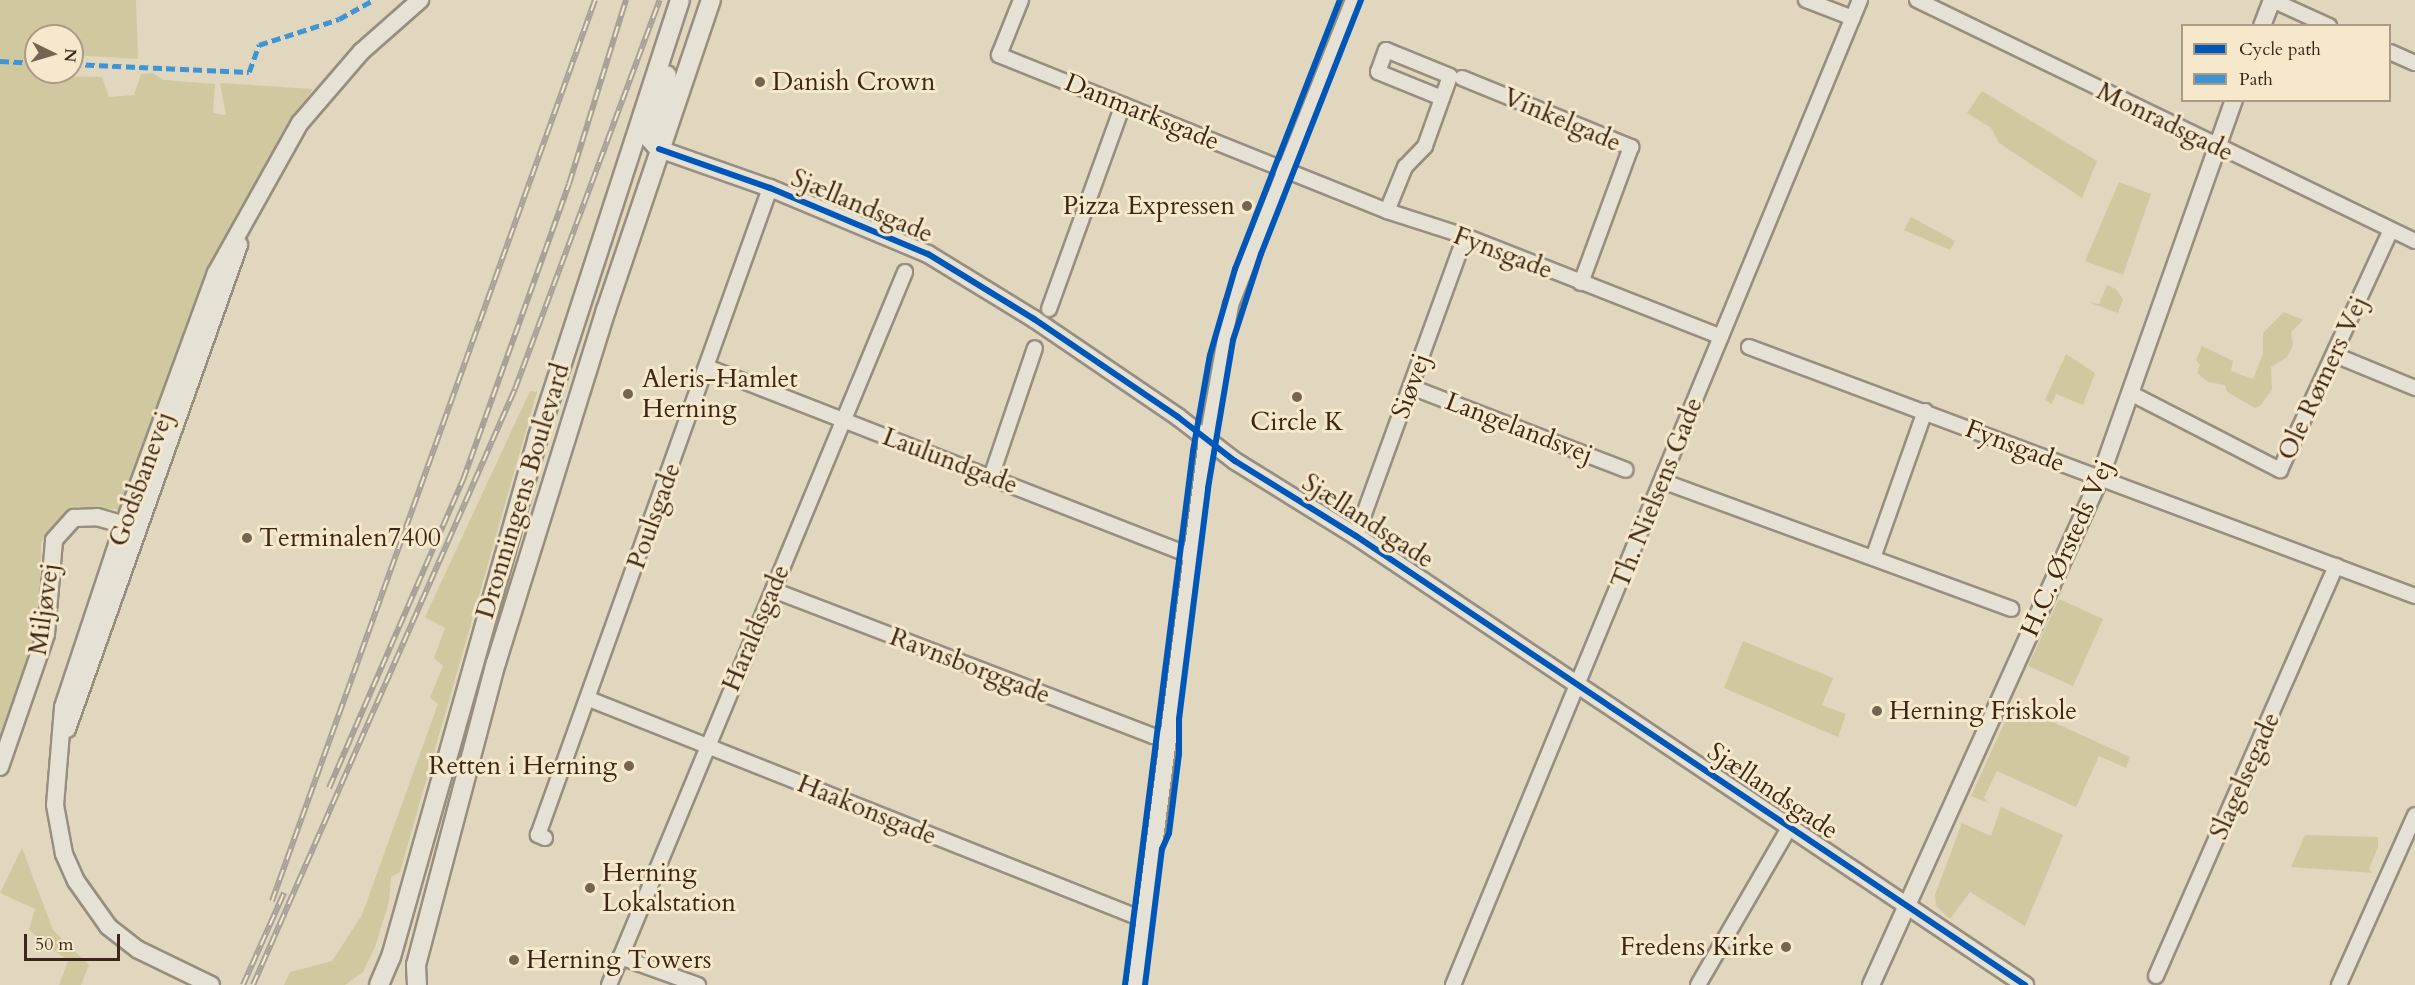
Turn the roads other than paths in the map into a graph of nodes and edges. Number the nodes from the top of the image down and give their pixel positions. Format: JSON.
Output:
{"nodes":[{"id":1,"x":420,"y":0,"type":"edge"},
{"id":2,"x":711,"y":0,"type":"edge"},
{"id":3,"x":1022,"y":0,"type":"edge"},
{"id":4,"x":1353,"y":0,"type":"edge"},
{"id":5,"x":1806,"y":0,"type":"edge"},
{"id":6,"x":1860,"y":0,"type":"edge"},
{"id":7,"x":1917,"y":0,"type":"edge"},
{"id":8,"x":2272,"y":0,"type":"edge"},
{"id":9,"x":678,"y":4,"type":"edge"},
{"id":10,"x":1854,"y":18,"type":"junction"},
{"id":11,"x":2263,"y":24,"type":"edge"},
{"id":12,"x":2325,"y":24,"type":"edge"},
{"id":13,"x":2391,"y":52,"type":"edge"},
{"id":14,"x":2415,"y":63,"type":"edge"},
{"id":15,"x":1462,"y":78,"type":"dead end"},
{"id":16,"x":1442,"y":98,"type":"junction"},
{"id":17,"x":2233,"y":102,"type":"edge"},
{"id":18,"x":1123,"y":105,"type":"junction"},
{"id":19,"x":2217,"y":148,"type":"junction"},
{"id":20,"x":659,"y":149,"type":"junction"},
{"id":21,"x":1284,"y":169,"type":"junction"},
{"id":22,"x":622,"y":172,"type":"junction"},
{"id":23,"x":770,"y":188,"type":"junction"},
{"id":24,"x":1387,"y":211,"type":"junction"},
{"id":25,"x":2391,"y":230,"type":"junction"},
{"id":26,"x":1465,"y":236,"type":"junction"},
{"id":27,"x":2415,"y":241,"type":"edge"},
{"id":28,"x":905,"y":272,"type":"dead end"},
{"id":29,"x":1581,"y":283,"type":"junction"},
{"id":30,"x":1049,"y":309,"type":"dead end"},
{"id":31,"x":1722,"y":337,"type":"junction"},
{"id":32,"x":1749,"y":347,"type":"dead end"},
{"id":33,"x":1035,"y":348,"type":"dead end"},
{"id":34,"x":2336,"y":355,"type":"junction"},
{"id":35,"x":707,"y":367,"type":"junction"},
{"id":36,"x":1411,"y":387,"type":"junction"},
{"id":37,"x":2415,"y":388,"type":"edge"},
{"id":38,"x":2130,"y":393,"type":"junction"},
{"id":39,"x":1925,"y":411,"type":"junction"},
{"id":40,"x":843,"y":420,"type":"junction"},
{"id":41,"x":1207,"y":439,"type":"junction"},
{"id":42,"x":1626,"y":470,"type":"dead end"},
{"id":43,"x":991,"y":477,"type":"junction"},
{"id":44,"x":2100,"y":478,"type":"junction"},
{"id":45,"x":1662,"y":481,"type":"junction"},
{"id":46,"x":130,"y":526,"type":"junction"},
{"id":47,"x":1356,"y":536,"type":"junction"},
{"id":48,"x":1192,"y":556,"type":"junction"},
{"id":49,"x":1873,"y":558,"type":"junction"},
{"id":50,"x":2336,"y":566,"type":"junction"},
{"id":51,"x":773,"y":590,"type":"junction"},
{"id":52,"x":2415,"y":596,"type":"edge"},
{"id":53,"x":2011,"y":609,"type":"dead end"},
{"id":54,"x":1578,"y":683,"type":"junction"},
{"id":55,"x":589,"y":699,"type":"junction"},
{"id":56,"x":1168,"y":738,"type":"junction"},
{"id":57,"x":706,"y":745,"type":"junction"},
{"id":58,"x":0,"y":767,"type":"edge"},
{"id":59,"x":2415,"y":815,"type":"edge"},
{"id":60,"x":1790,"y":826,"type":"junction"},
{"id":61,"x":545,"y":838,"type":"dead end"},
{"id":62,"x":1909,"y":907,"type":"junction"},
{"id":63,"x":1144,"y":920,"type":"junction"},
{"id":64,"x":620,"y":957,"type":"junction"},
{"id":65,"x":2156,"y":976,"type":"dead end"},
{"id":66,"x":211,"y":985,"type":"edge"},
{"id":67,"x":379,"y":985,"type":"edge"},
{"id":68,"x":417,"y":985,"type":"edge"},
{"id":69,"x":609,"y":985,"type":"edge"},
{"id":70,"x":698,"y":985,"type":"edge"},
{"id":71,"x":1136,"y":985,"type":"edge"},
{"id":72,"x":1454,"y":985,"type":"edge"},
{"id":73,"x":1698,"y":985,"type":"edge"},
{"id":74,"x":1871,"y":985,"type":"edge"},
{"id":75,"x":2025,"y":985,"type":"edge"},
{"id":76,"x":2339,"y":985,"type":"edge"}],
"edges":[{"from":1,"to":46,"type":"street","name":"Godsbanevej"},
{"from":2,"to":20,"type":"main road","name":"Dronningens Boulevard"},
{"from":3,"to":18,"type":"street","name":"Danmarksgade"},
{"from":4,"to":21,"type":"street"},
{"from":5,"to":10,"type":"street"},
{"from":6,"to":10,"type":"street","name":"Th. Nielsens Gade"},
{"from":7,"to":19,"type":"street","name":"Monradsgade"},
{"from":8,"to":11,"type":"street"},
{"from":8,"to":12,"type":"street"},
{"from":9,"to":20,"type":"main road"},
{"from":9,"to":22,"type":"main road","name":"Dronningens Boulevard"},
{"from":10,"to":31,"type":"street","name":"Th. Nielsens Gade"},
{"from":13,"to":14,"type":"street"},
{"from":15,"to":29,"type":"street","name":"Vinkelgade"},
{"from":16,"to":16,"type":"street"},
{"from":16,"to":24,"type":"street"},
{"from":17,"to":19,"type":"street","name":"H.C. Ørsteds Vej"},
{"from":18,"to":21,"type":"street","name":"Danmarksgade"},
{"from":18,"to":30,"type":"street"},
{"from":19,"to":25,"type":"street","name":"Monradsgade"},
{"from":19,"to":38,"type":"street","name":"H.C. Ørsteds Vej"},
{"from":20,"to":22,"type":"main road"},
{"from":20,"to":23,"type":"street","name":"Sjællandsgade"},
{"from":20,"to":68,"type":"main road","name":"Dronningens Boulevard"},
{"from":21,"to":24,"type":"street","name":"Fynsgade"},
{"from":21,"to":41,"type":"street"},
{"from":22,"to":67,"type":"main road","name":"Dronningens Boulevard"},
{"from":23,"to":35,"type":"street","name":"Poulsgade"},
{"from":23,"to":41,"type":"street","name":"Sjællandsgade"},
{"from":24,"to":26,"type":"street","name":"Fynsgade"},
{"from":25,"to":27,"type":"street","name":"Monradsgade"},
{"from":25,"to":34,"type":"street","name":"Ole Rømers Vej"},
{"from":26,"to":29,"type":"street","name":"Fynsgade"},
{"from":26,"to":36,"type":"street","name":"Siøvej"},
{"from":28,"to":40,"type":"street","name":"Haraldsgade"},
{"from":29,"to":31,"type":"street","name":"Fynsgade"},
{"from":31,"to":45,"type":"street","name":"Th. Nielsens Gade"},
{"from":32,"to":39,"type":"street","name":"Fynsgade"},
{"from":33,"to":43,"type":"street"},
{"from":34,"to":37,"type":"street"},
{"from":34,"to":38,"type":"street","name":"Ole Rømers Vej"},
{"from":35,"to":40,"type":"street","name":"Laulundgade"},
{"from":35,"to":55,"type":"street","name":"Poulsgade"},
{"from":36,"to":42,"type":"street","name":"Langelandsvej"},
{"from":36,"to":47,"type":"street","name":"Siøvej"},
{"from":38,"to":44,"type":"street","name":"H.C. Ørsteds Vej"},
{"from":39,"to":44,"type":"street","name":"Fynsgade"},
{"from":39,"to":49,"type":"street"},
{"from":40,"to":43,"type":"street","name":"Laulundgade"},
{"from":40,"to":51,"type":"street","name":"Haraldsgade"},
{"from":41,"to":47,"type":"street","name":"Sjællandsgade"},
{"from":41,"to":48,"type":"street"},
{"from":43,"to":48,"type":"street","name":"Laulundgade"},
{"from":44,"to":50,"type":"street","name":"Fynsgade"},
{"from":44,"to":62,"type":"street","name":"H.C. Ørsteds Vej"},
{"from":45,"to":49,"type":"street"},
{"from":45,"to":54,"type":"street","name":"Th. Nielsens Gade"},
{"from":46,"to":58,"type":"street","name":"Miljøvej"},
{"from":46,"to":66,"type":"street","name":"Godsbanevej"},
{"from":47,"to":54,"type":"street","name":"Sjællandsgade"},
{"from":48,"to":56,"type":"street"},
{"from":49,"to":53,"type":"street"},
{"from":50,"to":52,"type":"street","name":"Fynsgade"},
{"from":50,"to":65,"type":"street","name":"Slagelsegade"},
{"from":51,"to":56,"type":"street","name":"Ravnsborggade"},
{"from":51,"to":57,"type":"street","name":"Haraldsgade"},
{"from":54,"to":60,"type":"street","name":"Sjællandsgade"},
{"from":54,"to":72,"type":"street","name":"Th. Nielsens Gade"},
{"from":55,"to":57,"type":"street","name":"Haakonsgade"},
{"from":55,"to":61,"type":"street","name":"Poulsgade"},
{"from":56,"to":63,"type":"street"},
{"from":57,"to":63,"type":"street","name":"Haakonsgade"},
{"from":57,"to":64,"type":"street","name":"Haraldsgade"},
{"from":59,"to":76,"type":"street"},
{"from":60,"to":62,"type":"street","name":"Sjællandsgade"},
{"from":60,"to":73,"type":"street"},
{"from":62,"to":74,"type":"street","name":"H.C. Ørsteds Vej"},
{"from":62,"to":75,"type":"street","name":"Sjællandsgade"},
{"from":63,"to":71,"type":"street"},
{"from":64,"to":69,"type":"street","name":"Haraldsgade"},
{"from":64,"to":70,"type":"street"}]}
